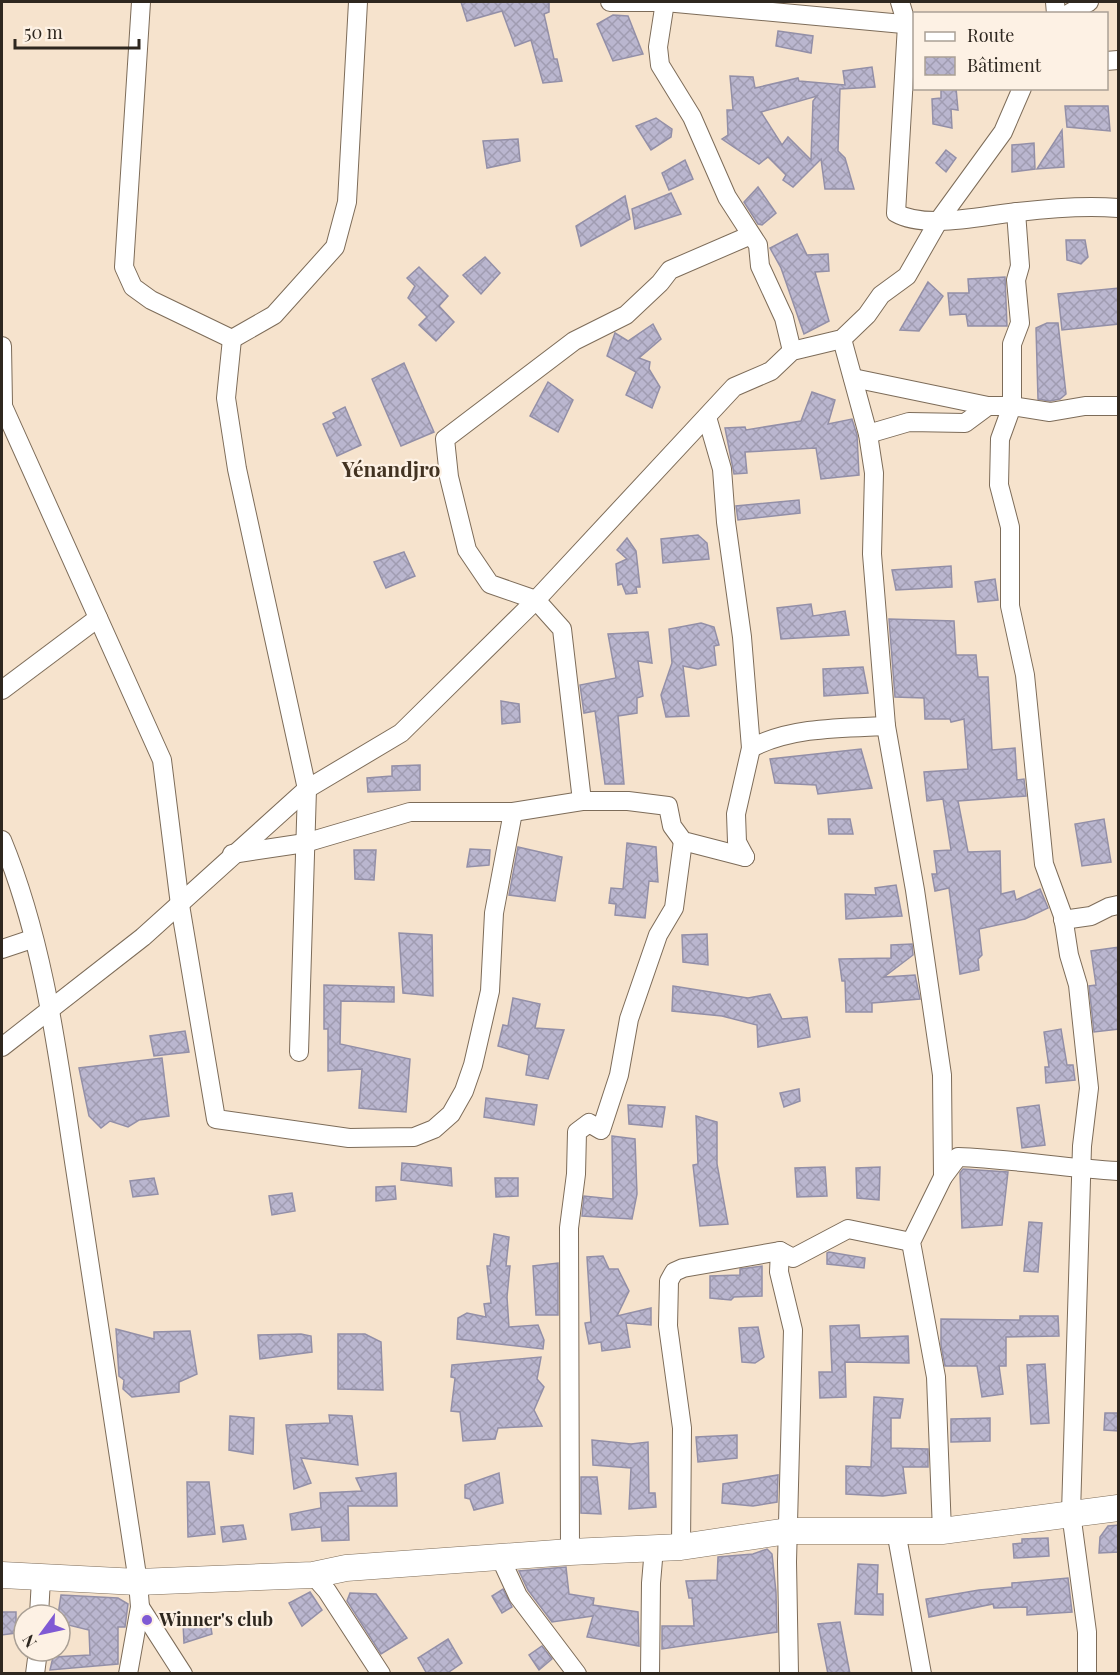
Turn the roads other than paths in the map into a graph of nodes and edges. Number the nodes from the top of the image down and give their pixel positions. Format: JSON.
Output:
{"nodes":[{"id":1,"x":141,"y":2,"type":"edge"},
{"id":2,"x":358,"y":2,"type":"edge"},
{"id":3,"x":610,"y":2,"type":"edge"},
{"id":4,"x":665,"y":2,"type":"edge"},
{"id":5,"x":900,"y":2,"type":"edge"},
{"id":6,"x":1089,"y":2,"type":"edge"},
{"id":7,"x":1072,"y":12,"type":"edge"},
{"id":8,"x":911,"y":25,"type":"edge"},
{"id":9,"x":1021,"y":90,"type":"edge"},
{"id":10,"x":1119,"y":208,"type":"edge"},
{"id":11,"x":1016,"y":212,"type":"junction"},
{"id":12,"x":939,"y":220,"type":"junction"},
{"id":13,"x":751,"y":235,"type":"junction"},
{"id":14,"x":232,"y":339,"type":"junction"},
{"id":15,"x":842,"y":339,"type":"junction"},
{"id":16,"x":2,"y":346,"type":"edge"},
{"id":17,"x":792,"y":351,"type":"junction"},
{"id":18,"x":853,"y":378,"type":"junction"},
{"id":19,"x":2,"y":404,"type":"edge"},
{"id":20,"x":988,"y":406,"type":"junction"},
{"id":21,"x":1012,"y":406,"type":"junction"},
{"id":22,"x":1119,"y":406,"type":"edge"},
{"id":23,"x":707,"y":417,"type":"junction"},
{"id":24,"x":868,"y":434,"type":"junction"},
{"id":25,"x":536,"y":600,"type":"junction"},
{"id":26,"x":98,"y":618,"type":"junction"},
{"id":27,"x":2,"y":690,"type":"edge"},
{"id":28,"x":886,"y":726,"type":"junction"},
{"id":29,"x":751,"y":748,"type":"junction"},
{"id":30,"x":307,"y":789,"type":"junction"},
{"id":31,"x":582,"y":801,"type":"junction"},
{"id":32,"x":513,"y":812,"type":"junction"},
{"id":33,"x":2,"y":840,"type":"edge"},
{"id":34,"x":683,"y":841,"type":"junction"},
{"id":35,"x":305,"y":843,"type":"junction"},
{"id":36,"x":232,"y":854,"type":"junction"},
{"id":37,"x":180,"y":905,"type":"junction"},
{"id":38,"x":1119,"y":905,"type":"edge"},
{"id":39,"x":1064,"y":920,"type":"junction"},
{"id":40,"x":32,"y":939,"type":"junction"},
{"id":41,"x":2,"y":949,"type":"edge"},
{"id":42,"x":51,"y":1009,"type":"junction"},
{"id":43,"x":2,"y":1047,"type":"edge"},
{"id":44,"x":299,"y":1052,"type":"dead end"},
{"id":45,"x":1081,"y":1169,"type":"junction"},
{"id":46,"x":1119,"y":1171,"type":"edge"},
{"id":47,"x":943,"y":1177,"type":"junction"},
{"id":48,"x":911,"y":1242,"type":"junction"},
{"id":49,"x":780,"y":1251,"type":"junction"},
{"id":50,"x":1119,"y":1508,"type":"edge"},
{"id":51,"x":1071,"y":1513,"type":"junction"},
{"id":52,"x":788,"y":1531,"type":"junction"},
{"id":53,"x":896,"y":1531,"type":"junction"},
{"id":54,"x":942,"y":1531,"type":"junction"},
{"id":55,"x":681,"y":1547,"type":"junction"},
{"id":56,"x":654,"y":1548,"type":"junction"},
{"id":57,"x":570,"y":1552,"type":"junction"},
{"id":58,"x":500,"y":1557,"type":"junction"},
{"id":59,"x":2,"y":1575,"type":"edge"},
{"id":60,"x":312,"y":1575,"type":"junction"},
{"id":61,"x":41,"y":1579,"type":"junction"},
{"id":62,"x":139,"y":1594,"type":"junction"},
{"id":63,"x":40,"y":1603,"type":"edge"},
{"id":64,"x":128,"y":1674,"type":"edge"},
{"id":65,"x":183,"y":1674,"type":"edge"},
{"id":66,"x":381,"y":1674,"type":"edge"},
{"id":67,"x":577,"y":1674,"type":"edge"},
{"id":68,"x":650,"y":1674,"type":"edge"},
{"id":69,"x":789,"y":1674,"type":"edge"},
{"id":70,"x":922,"y":1674,"type":"edge"},
{"id":71,"x":1088,"y":1674,"type":"edge"}],
"edges":[{"from":1,"to":14,"type":"street"},
{"from":2,"to":14,"type":"street"},
{"from":3,"to":4,"type":"street"},
{"from":4,"to":8,"type":"street"},
{"from":4,"to":13,"type":"street"},
{"from":5,"to":8,"type":"street"},
{"from":6,"to":7,"type":"street"},
{"from":8,"to":12,"type":"street"},
{"from":9,"to":12,"type":"street"},
{"from":10,"to":11,"type":"street"},
{"from":11,"to":12,"type":"street"},
{"from":11,"to":21,"type":"street"},
{"from":12,"to":15,"type":"street"},
{"from":13,"to":17,"type":"street"},
{"from":13,"to":25,"type":"street"},
{"from":14,"to":30,"type":"street"},
{"from":15,"to":17,"type":"street"},
{"from":15,"to":18,"type":"street"},
{"from":16,"to":19,"type":"street"},
{"from":17,"to":23,"type":"street"},
{"from":18,"to":20,"type":"street"},
{"from":18,"to":24,"type":"street"},
{"from":19,"to":26,"type":"street"},
{"from":20,"to":21,"type":"street"},
{"from":20,"to":24,"type":"street"},
{"from":21,"to":22,"type":"street"},
{"from":21,"to":39,"type":"street"},
{"from":23,"to":25,"type":"street"},
{"from":23,"to":29,"type":"street"},
{"from":24,"to":28,"type":"street"},
{"from":25,"to":30,"type":"street"},
{"from":25,"to":31,"type":"street"},
{"from":26,"to":27,"type":"street"},
{"from":26,"to":37,"type":"street"},
{"from":28,"to":29,"type":"street"},
{"from":28,"to":47,"type":"street"},
{"from":29,"to":34,"type":"street"},
{"from":30,"to":35,"type":"street"},
{"from":30,"to":36,"type":"street"},
{"from":31,"to":32,"type":"street"},
{"from":31,"to":34,"type":"street"},
{"from":32,"to":35,"type":"street"},
{"from":32,"to":37,"type":"street"},
{"from":33,"to":40,"type":"street"},
{"from":34,"to":57,"type":"street"},
{"from":35,"to":36,"type":"street"},
{"from":35,"to":44,"type":"street"},
{"from":36,"to":37,"type":"street"},
{"from":37,"to":42,"type":"street"},
{"from":38,"to":39,"type":"street"},
{"from":39,"to":45,"type":"street"},
{"from":40,"to":41,"type":"street"},
{"from":40,"to":42,"type":"street"},
{"from":42,"to":43,"type":"street"},
{"from":42,"to":62,"type":"street"},
{"from":45,"to":46,"type":"street"},
{"from":45,"to":47,"type":"street"},
{"from":45,"to":51,"type":"street"},
{"from":47,"to":48,"type":"street"},
{"from":48,"to":49,"type":"street"},
{"from":48,"to":54,"type":"street"},
{"from":49,"to":52,"type":"street"},
{"from":49,"to":55,"type":"street"},
{"from":50,"to":51,"type":"main road"},
{"from":51,"to":54,"type":"main road"},
{"from":51,"to":71,"type":"street"},
{"from":52,"to":53,"type":"main road"},
{"from":52,"to":55,"type":"main road"},
{"from":52,"to":69,"type":"street"},
{"from":53,"to":54,"type":"main road"},
{"from":53,"to":70,"type":"street"},
{"from":55,"to":56,"type":"main road"},
{"from":56,"to":57,"type":"main road"},
{"from":56,"to":68,"type":"street"},
{"from":57,"to":58,"type":"main road"},
{"from":58,"to":60,"type":"main road"},
{"from":58,"to":67,"type":"street"},
{"from":59,"to":61,"type":"main road"},
{"from":60,"to":62,"type":"main road"},
{"from":60,"to":66,"type":"street"},
{"from":61,"to":62,"type":"main road"},
{"from":61,"to":63,"type":"street"},
{"from":62,"to":64,"type":"street"},
{"from":62,"to":65,"type":"street"}]}
